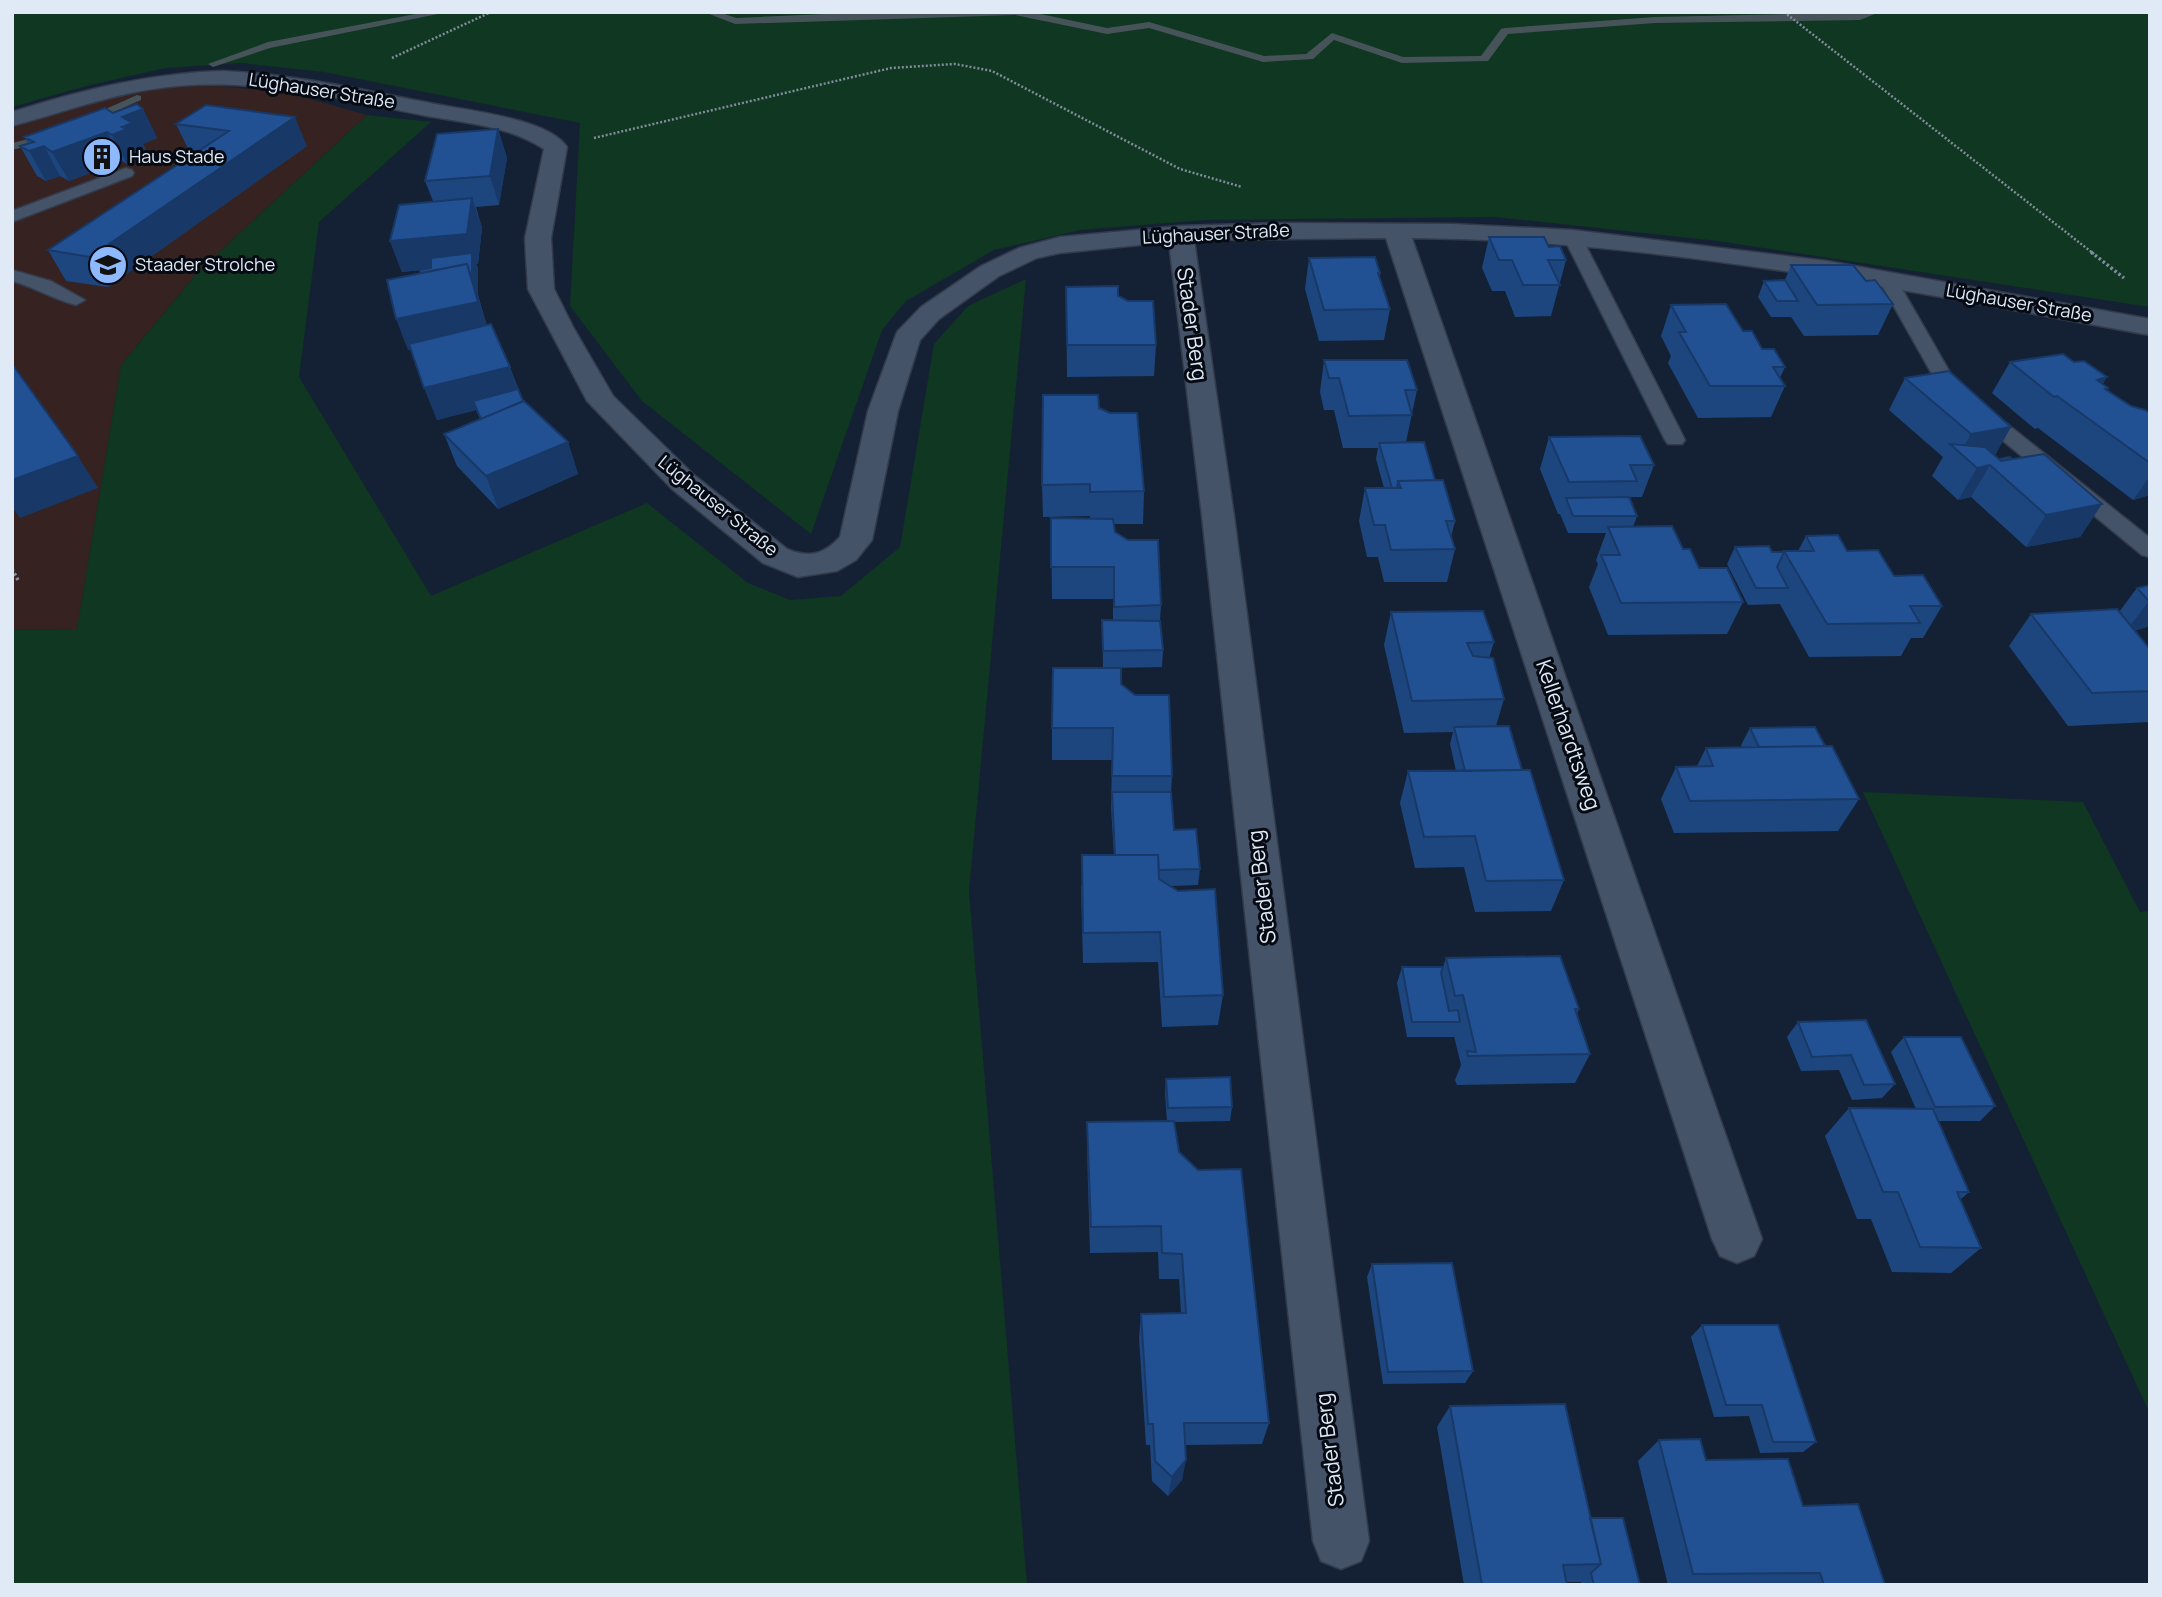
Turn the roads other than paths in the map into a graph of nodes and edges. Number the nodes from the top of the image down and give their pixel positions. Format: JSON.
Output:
{"nodes":[{"id":1,"x":12,"y":119,"type":"edge"},
{"id":2,"x":126,"y":173,"type":"dead end"},
{"id":3,"x":12,"y":217,"type":"edge"},
{"id":4,"x":1397,"y":232,"type":"junction"},
{"id":5,"x":1180,"y":233,"type":"junction"},
{"id":6,"x":1573,"y":238,"type":"junction"},
{"id":7,"x":12,"y":275,"type":"edge"},
{"id":8,"x":1888,"y":280,"type":"junction"},
{"id":9,"x":76,"y":300,"type":"dead end"},
{"id":10,"x":2150,"y":327,"type":"edge"},
{"id":11,"x":1675,"y":440,"type":"dead end"},
{"id":12,"x":2150,"y":550,"type":"edge"},
{"id":13,"x":1737,"y":1239,"type":"dead end"},
{"id":14,"x":1341,"y":1541,"type":"dead end"}],
"edges":[{"from":1,"to":5,"type":"street","name":"Lüghauser Straße"},
{"from":2,"to":3,"type":"lane"},
{"from":4,"to":5,"type":"street","name":"Lüghauser Straße"},
{"from":4,"to":6,"type":"street","name":"Lüghauser Straße"},
{"from":4,"to":13,"type":"street","name":"Kellerhardtsweg"},
{"from":5,"to":14,"type":"street","name":"Stader Berg"},
{"from":6,"to":8,"type":"street","name":"Lüghauser Straße"},
{"from":6,"to":11,"type":"lane"},
{"from":7,"to":9,"type":"lane"},
{"from":8,"to":10,"type":"street","name":"Lüghauser Straße"},
{"from":8,"to":12,"type":"lane"}]}
